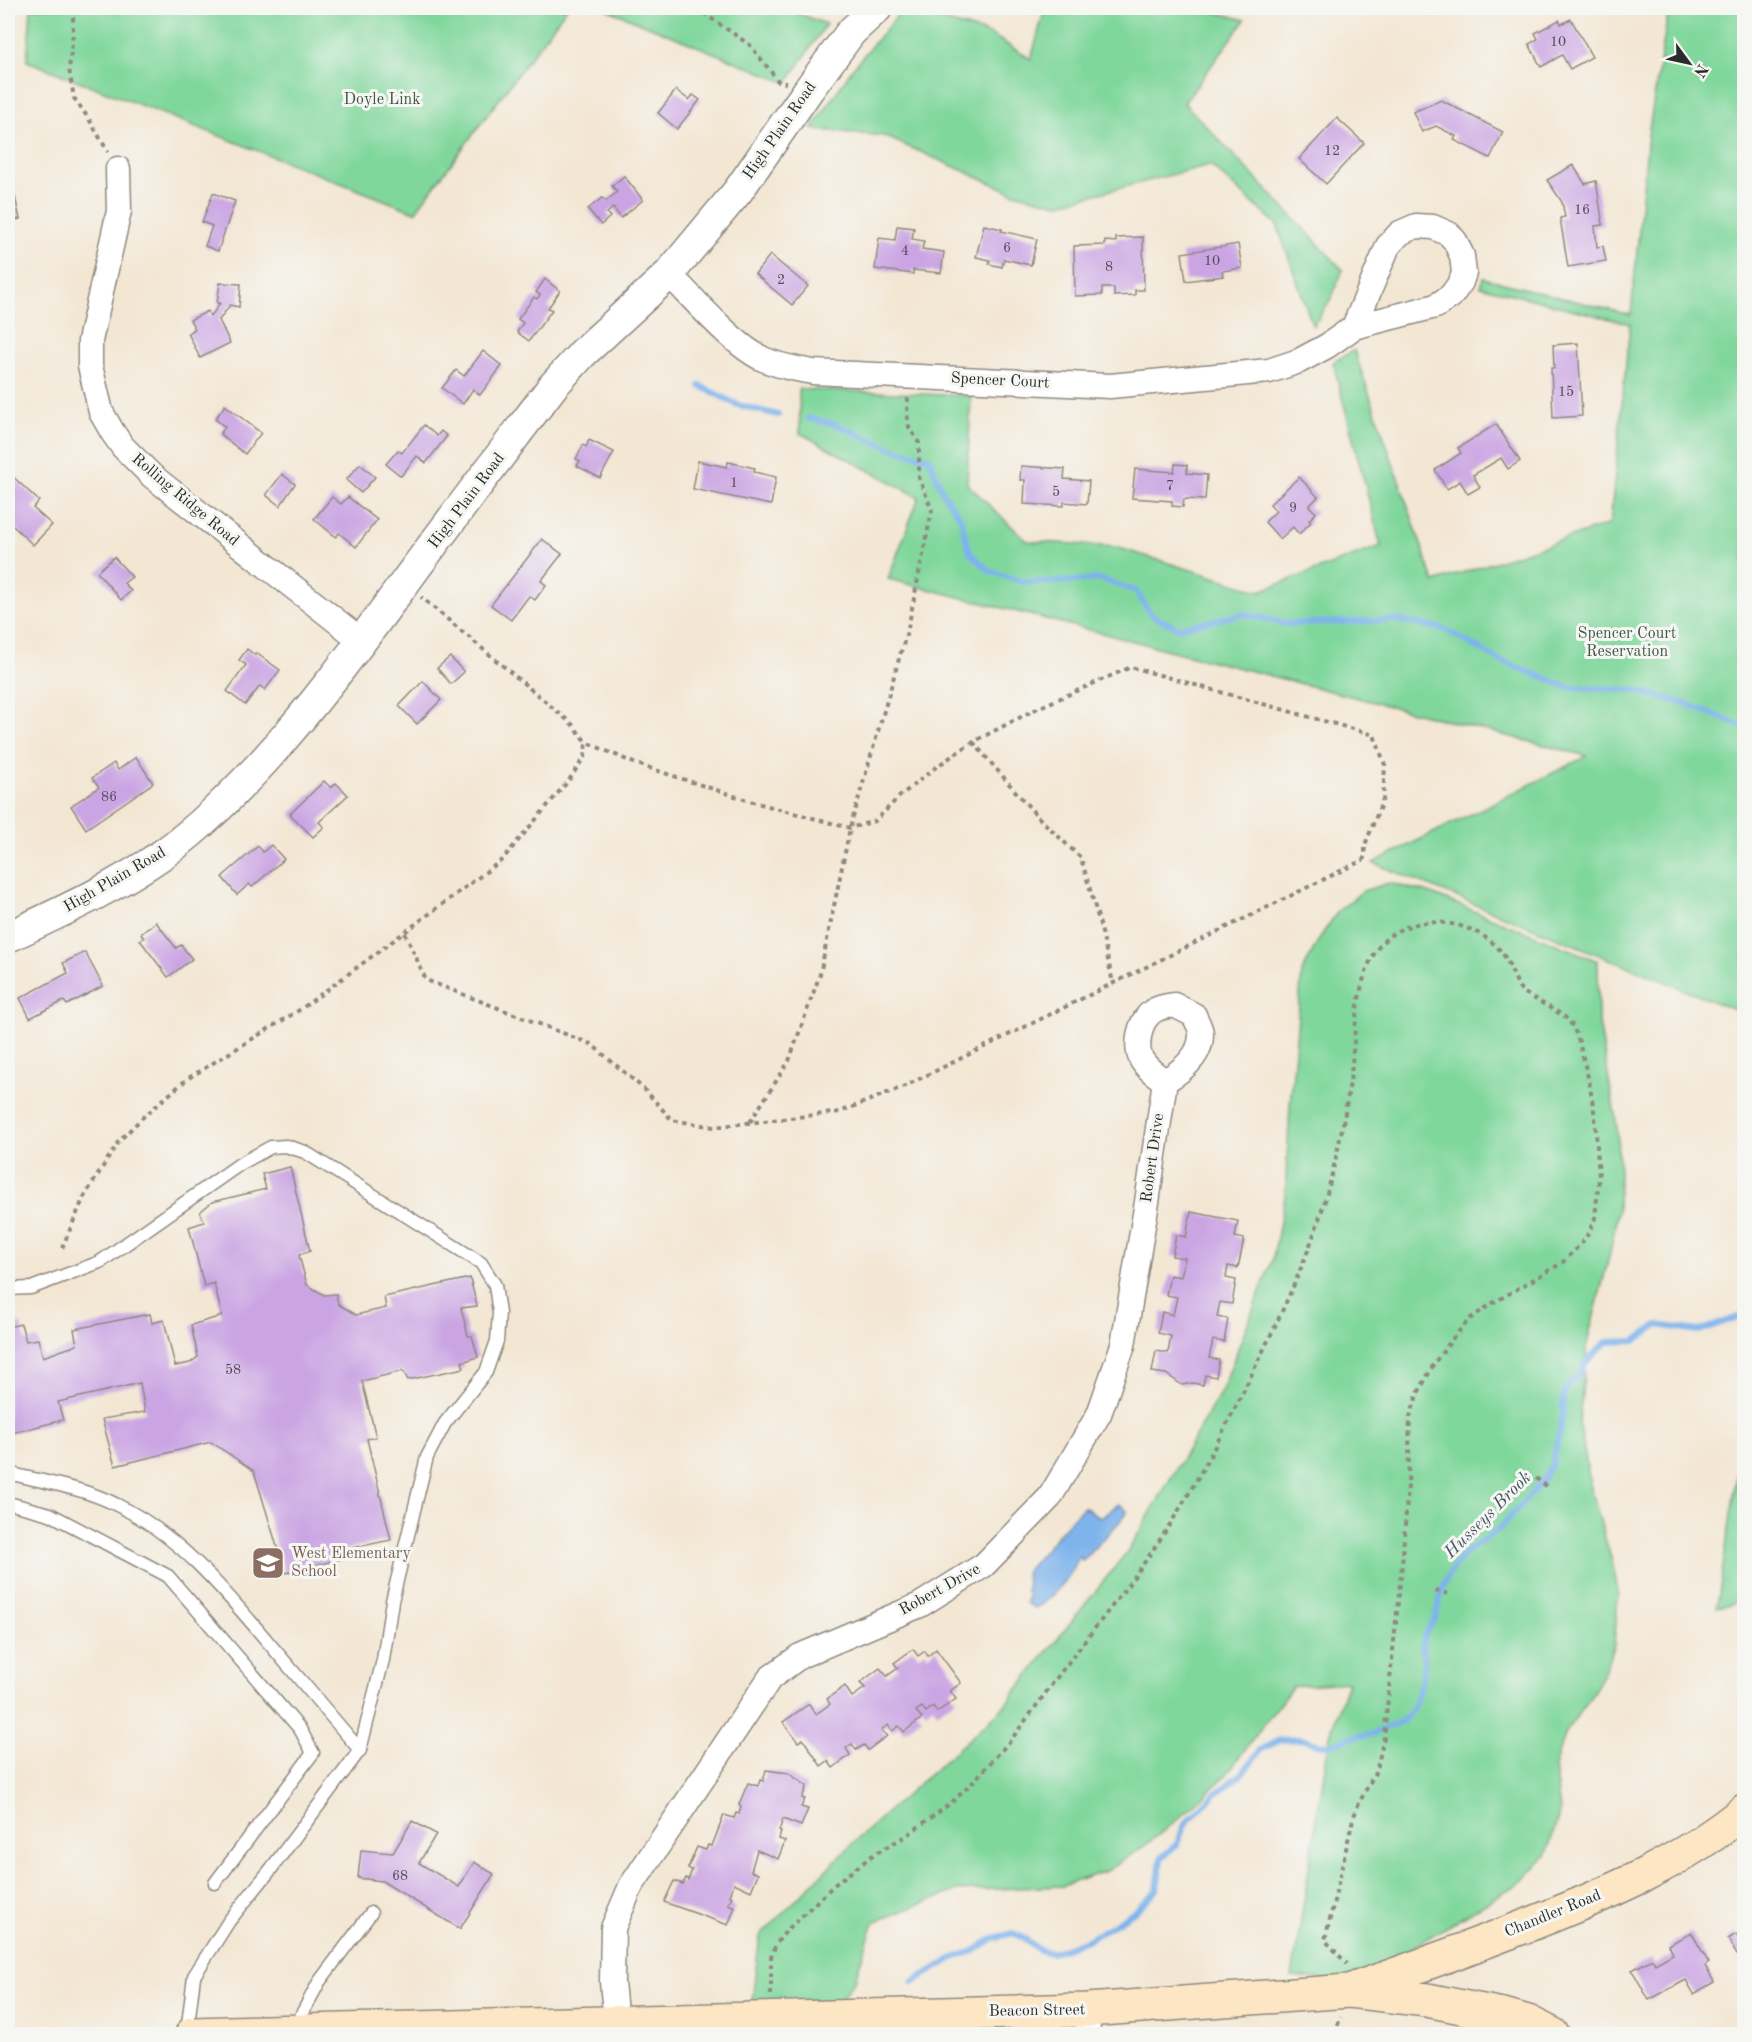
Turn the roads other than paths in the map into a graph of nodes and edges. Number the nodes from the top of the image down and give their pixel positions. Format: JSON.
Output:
{"nodes":[{"id":1,"x":878,"y":8,"type":"edge"},
{"id":2,"x":118,"y":169,"type":"road end"},
{"id":3,"x":669,"y":274,"type":"junction"},
{"id":4,"x":1354,"y":327,"type":"junction"},
{"id":5,"x":362,"y":641,"type":"junction"},
{"id":6,"x":8,"y":937,"type":"edge"},
{"id":7,"x":1165,"y":1081,"type":"dead end"},
{"id":8,"x":8,"y":1289,"type":"edge"},
{"id":9,"x":8,"y":1473,"type":"edge"},
{"id":10,"x":8,"y":1503,"type":"edge"},
{"id":11,"x":360,"y":1750,"type":"junction"},
{"id":12,"x":1744,"y":1811,"type":"edge"},
{"id":13,"x":215,"y":1883,"type":"dead end"},
{"id":14,"x":371,"y":1913,"type":"dead end"},
{"id":15,"x":1349,"y":1991,"type":"junction"},
{"id":16,"x":616,"y":2022,"type":"junction"},
{"id":17,"x":1087,"y":2022,"type":"edge"},
{"id":18,"x":293,"y":2031,"type":"junction"},
{"id":19,"x":187,"y":2034,"type":"edge"},
{"id":20,"x":192,"y":2034,"type":"edge"},
{"id":21,"x":1552,"y":2034,"type":"edge"}],
"edges":[{"from":1,"to":3,"type":"street","name":"High Plain Road"},
{"from":2,"to":5,"type":"street","name":"Rolling Ridge Road"},
{"from":3,"to":4,"type":"street","name":"Spencer Court"},
{"from":3,"to":5,"type":"street","name":"High Plain Road"},
{"from":4,"to":4,"type":"street","name":"Spencer Court"},
{"from":5,"to":6,"type":"street","name":"High Plain Road"},
{"from":7,"to":16,"type":"street","name":"Robert Drive"},
{"from":8,"to":11,"type":"lane"},
{"from":9,"to":11,"type":"lane"},
{"from":10,"to":13,"type":"lane"},
{"from":11,"to":19,"type":"lane"},
{"from":12,"to":15,"type":"main road","name":"Chandler Road"},
{"from":14,"to":18,"type":"lane"},
{"from":15,"to":17,"type":"main road","name":"Beacon Street"},
{"from":15,"to":21,"type":"main road","name":"Beacon Street"},
{"from":16,"to":17,"type":"main road","name":"Beacon Street"},
{"from":16,"to":18,"type":"main road","name":"Beacon Street"},
{"from":18,"to":20,"type":"main road","name":"Beacon Street"}]}
